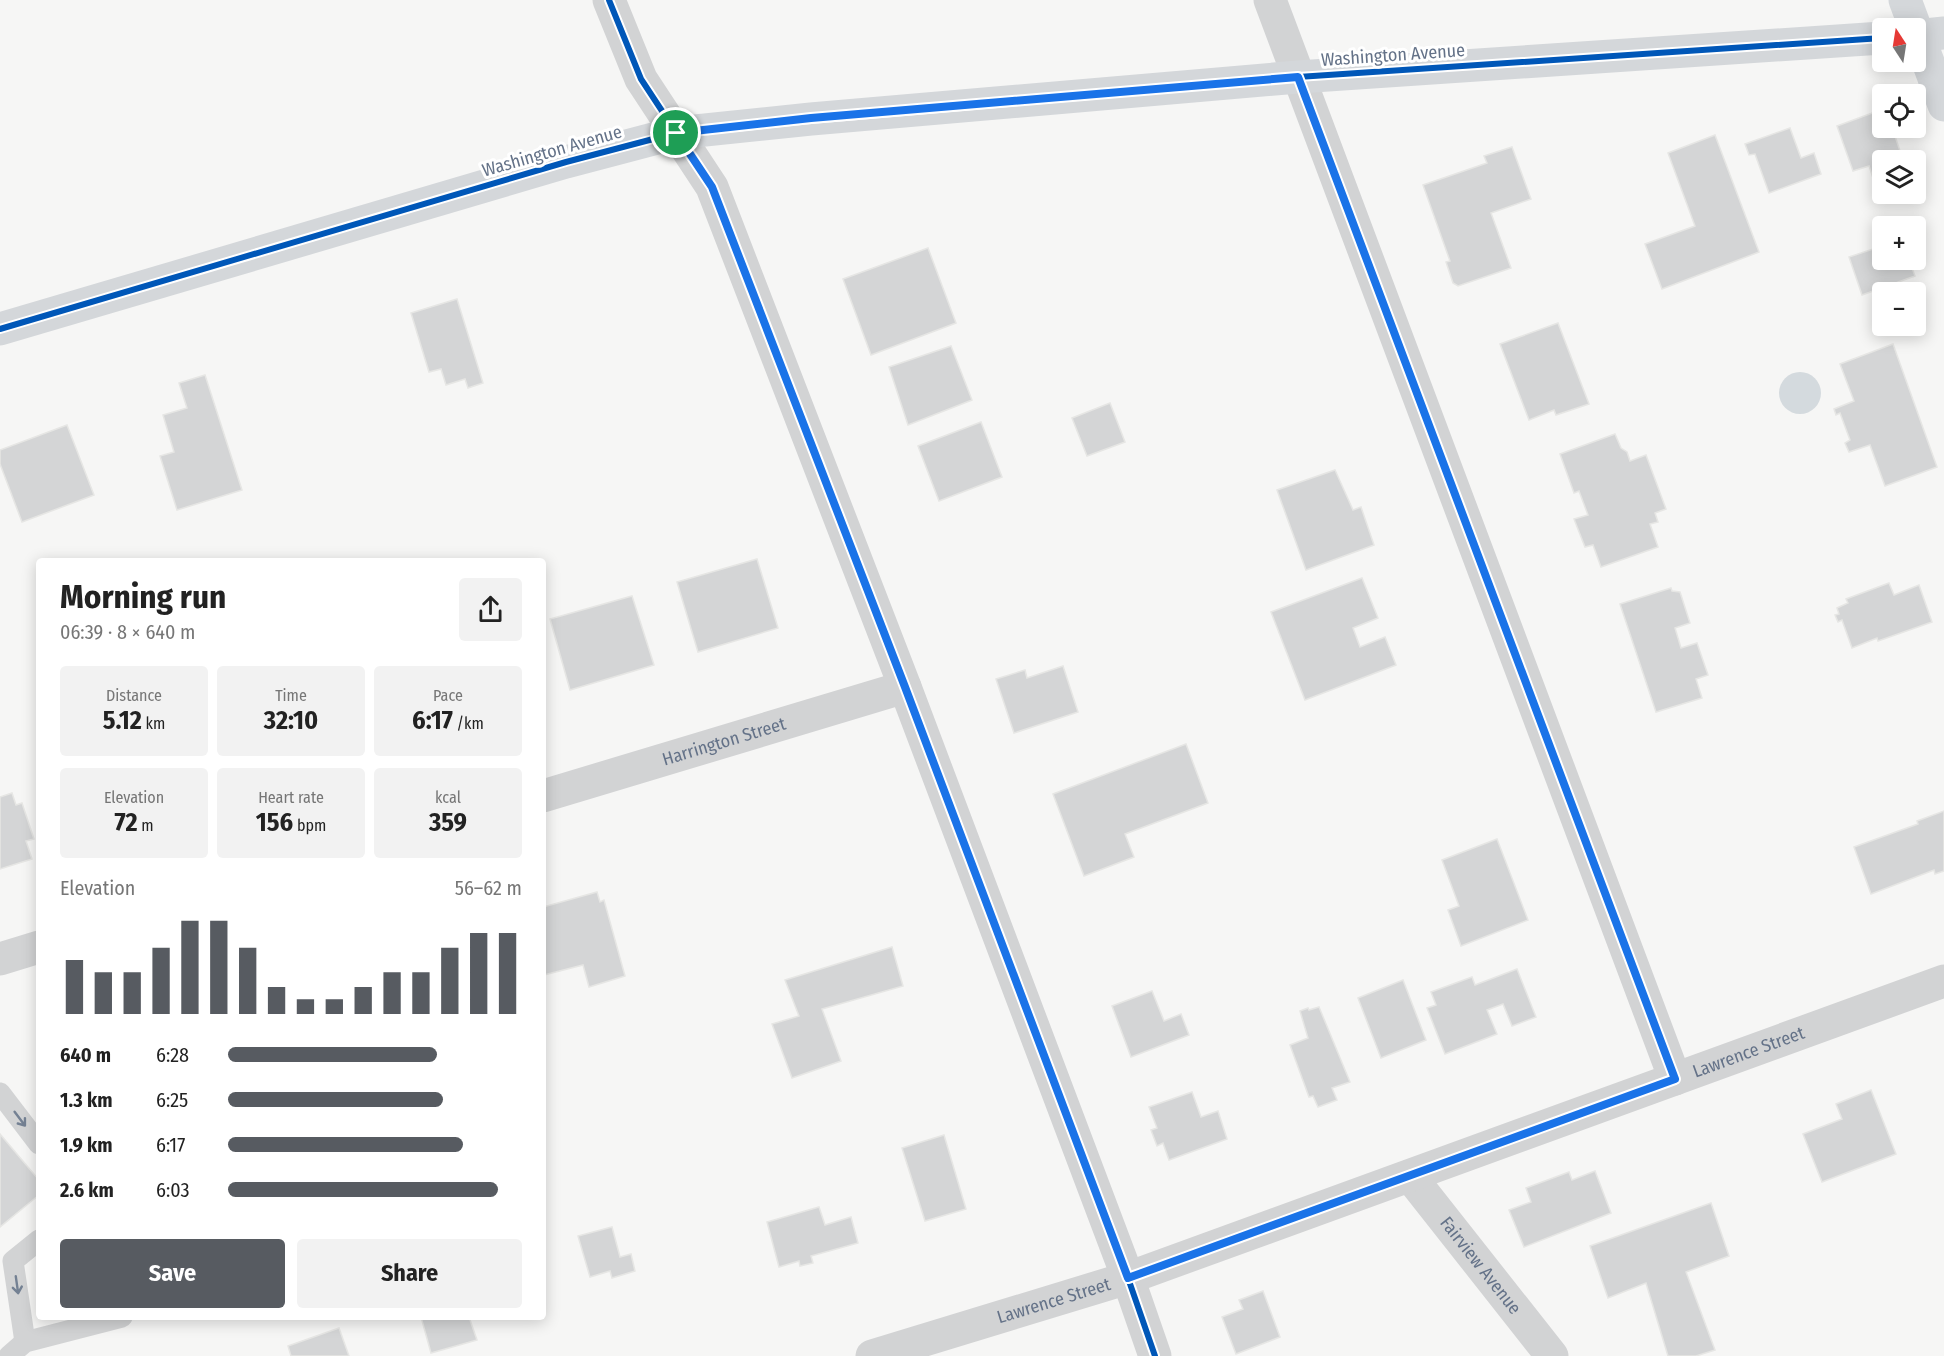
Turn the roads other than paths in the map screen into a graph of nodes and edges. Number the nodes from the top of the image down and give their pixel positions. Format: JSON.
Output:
{"nodes":[{"id":1,"x":609,"y":0,"type":"edge"},
{"id":2,"x":1270,"y":0,"type":"edge"},
{"id":3,"x":1905,"y":0,"type":"edge"},
{"id":4,"x":1916,"y":18,"type":"edge"},
{"id":5,"x":1926,"y":35,"type":"edge"},
{"id":6,"x":1872,"y":39,"type":"edge"},
{"id":7,"x":1298,"y":77,"type":"junction"},
{"id":8,"x":1944,"y":105,"type":"edge"},
{"id":9,"x":676,"y":133,"type":"junction"},
{"id":10,"x":0,"y":329,"type":"edge"},
{"id":11,"x":905,"y":687,"type":"junction"},
{"id":12,"x":546,"y":795,"type":"edge"},
{"id":13,"x":36,"y":948,"type":"edge"},
{"id":14,"x":0,"y":959,"type":"edge"},
{"id":15,"x":1944,"y":981,"type":"edge"},
{"id":16,"x":1675,"y":1079,"type":"junction"},
{"id":17,"x":0,"y":1093,"type":"edge"},
{"id":18,"x":36,"y":1140,"type":"edge"},
{"id":19,"x":1410,"y":1176,"type":"junction"},
{"id":20,"x":36,"y":1242,"type":"edge"},
{"id":21,"x":1128,"y":1278,"type":"junction"},
{"id":22,"x":110,"y":1320,"type":"edge"},
{"id":23,"x":25,"y":1342,"type":"junction"},
{"id":24,"x":9,"y":1356,"type":"edge"},
{"id":25,"x":872,"y":1356,"type":"edge"},
{"id":26,"x":1155,"y":1356,"type":"edge"},
{"id":27,"x":1552,"y":1356,"type":"edge"}],
"edges":[{"from":1,"to":9,"type":"street"},
{"from":2,"to":7,"type":"street"},
{"from":3,"to":4,"type":"street"},
{"from":5,"to":8,"type":"street"},
{"from":6,"to":7,"type":"street","name":"Washington Avenue"},
{"from":7,"to":9,"type":"street","name":"Washington Avenue"},
{"from":7,"to":16,"type":"street"},
{"from":9,"to":10,"type":"street","name":"Washington Avenue"},
{"from":9,"to":11,"type":"street"},
{"from":11,"to":12,"type":"street","name":"Harrington Street"},
{"from":11,"to":21,"type":"street"},
{"from":13,"to":14,"type":"street"},
{"from":15,"to":16,"type":"street","name":"Lawrence Street"},
{"from":16,"to":19,"type":"street","name":"Lawrence Street"},
{"from":17,"to":18,"type":"lane","one_way":true},
{"from":19,"to":21,"type":"street","name":"Lawrence Street"},
{"from":19,"to":27,"type":"street","name":"Fairview Avenue"},
{"from":20,"to":23,"type":"lane","one_way":true},
{"from":21,"to":25,"type":"street","name":"Lawrence Street"},
{"from":21,"to":26,"type":"street"},
{"from":22,"to":23,"type":"lane"},
{"from":23,"to":24,"type":"lane"}]}
